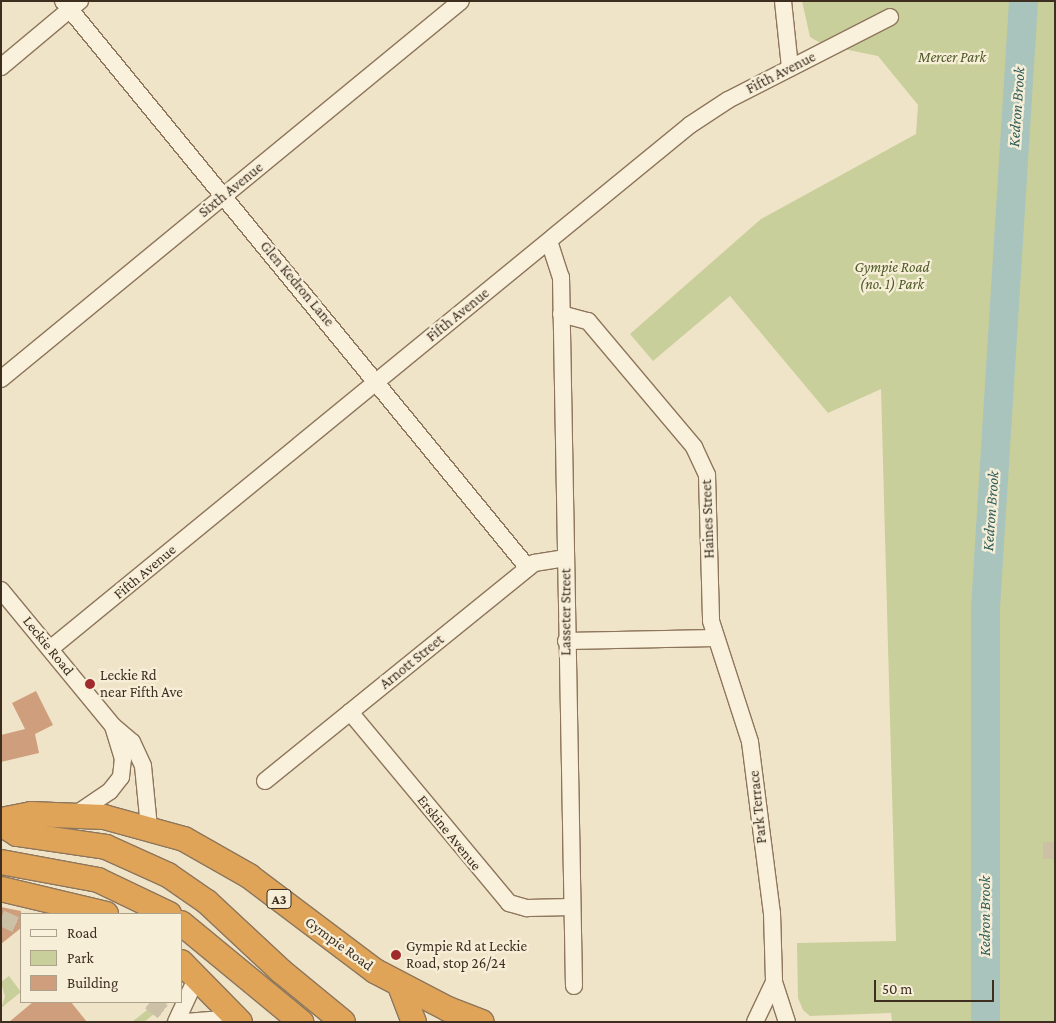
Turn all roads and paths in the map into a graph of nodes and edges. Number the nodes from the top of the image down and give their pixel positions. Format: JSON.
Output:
{"nodes":[{"id":1,"x":461,"y":1,"type":"edge"},
{"id":2,"x":783,"y":1,"type":"edge"},
{"id":3,"x":71,"y":4,"type":"edge"},
{"id":4,"x":890,"y":17,"type":"dead end"},
{"id":5,"x":1,"y":67,"type":"edge"},
{"id":6,"x":790,"y":68,"type":"junction"},
{"id":7,"x":223,"y":196,"type":"junction"},
{"id":8,"x":549,"y":241,"type":"junction"},
{"id":9,"x":561,"y":314,"type":"junction"},
{"id":10,"x":1,"y":379,"type":"edge"},
{"id":11,"x":375,"y":382,"type":"junction"},
{"id":12,"x":566,"y":558,"type":"junction"},
{"id":13,"x":528,"y":568,"type":"junction"},
{"id":14,"x":1,"y":590,"type":"edge"},
{"id":15,"x":715,"y":638,"type":"junction"},
{"id":16,"x":566,"y":641,"type":"junction"},
{"id":17,"x":50,"y":649,"type":"junction"},
{"id":18,"x":350,"y":712,"type":"junction"},
{"id":19,"x":113,"y":726,"type":"junction"},
{"id":20,"x":265,"y":781,"type":"dead end"},
{"id":21,"x":76,"y":814,"type":"junction"},
{"id":22,"x":1,"y":820,"type":"edge"},
{"id":23,"x":1,"y":824,"type":"edge"},
{"id":24,"x":149,"y":827,"type":"junction"},
{"id":25,"x":3,"y":862,"type":"edge"},
{"id":26,"x":1,"y":889,"type":"edge"},
{"id":27,"x":571,"y":907,"type":"junction"},
{"id":28,"x":102,"y":913,"type":"edge"},
{"id":29,"x":167,"y":913,"type":"edge"},
{"id":30,"x":182,"y":925,"type":"edge"},
{"id":31,"x":189,"y":969,"type":"edge"},
{"id":32,"x":774,"y":982,"type":"junction"},
{"id":33,"x":400,"y":986,"type":"junction"},
{"id":34,"x":574,"y":986,"type":"dead end"},
{"id":35,"x":182,"y":998,"type":"edge"},
{"id":36,"x":181,"y":1003,"type":"edge"},
{"id":37,"x":238,"y":1020,"type":"edge"},
{"id":38,"x":176,"y":1022,"type":"edge"},
{"id":39,"x":184,"y":1022,"type":"edge"},
{"id":40,"x":301,"y":1022,"type":"edge"},
{"id":41,"x":344,"y":1022,"type":"edge"},
{"id":42,"x":414,"y":1022,"type":"edge"},
{"id":43,"x":482,"y":1022,"type":"edge"},
{"id":44,"x":755,"y":1022,"type":"edge"},
{"id":45,"x":787,"y":1022,"type":"edge"}],
"edges":[{"from":1,"to":7,"type":"street","name":"Sixth Avenue"},
{"from":2,"to":6,"type":"street"},
{"from":3,"to":5,"type":"street"},
{"from":3,"to":7,"type":"street","name":"Glen Kedron Lane"},
{"from":4,"to":6,"type":"street","name":"Fifth Avenue"},
{"from":6,"to":8,"type":"street","name":"Fifth Avenue"},
{"from":7,"to":10,"type":"street","name":"Sixth Avenue"},
{"from":7,"to":11,"type":"street","name":"Glen Kedron Lane"},
{"from":8,"to":9,"type":"street","name":"Lasseter Street"},
{"from":8,"to":11,"type":"street","name":"Fifth Avenue"},
{"from":9,"to":12,"type":"street","name":"Lasseter Street"},
{"from":9,"to":15,"type":"street","name":"Haines Street"},
{"from":11,"to":13,"type":"street","name":"Glen Kedron Lane"},
{"from":11,"to":17,"type":"street","name":"Fifth Avenue"},
{"from":12,"to":13,"type":"street","name":"Arnott Street"},
{"from":12,"to":16,"type":"street","name":"Lasseter Street"},
{"from":13,"to":18,"type":"street","name":"Arnott Street"},
{"from":14,"to":17,"type":"street","name":"Leckie Road"},
{"from":15,"to":16,"type":"street"},
{"from":15,"to":32,"type":"street","name":"Park Terrace"},
{"from":16,"to":27,"type":"street","name":"Lasseter Street"},
{"from":17,"to":19,"type":"street","name":"Leckie Road"},
{"from":18,"to":20,"type":"street","name":"Arnott Street"},
{"from":18,"to":27,"type":"street","name":"Erskine Avenue"},
{"from":19,"to":21,"type":"street","name":"Leckie Road"},
{"from":19,"to":24,"type":"street","name":"Leckie Road"},
{"from":21,"to":22,"type":"highway","name":"Gympie Road","number":"A3"},
{"from":21,"to":24,"type":"highway","name":"Gympie Road","number":"A3"},
{"from":23,"to":41,"type":"highway"},
{"from":24,"to":33,"type":"highway","name":"Gympie Road","number":"A3"},
{"from":25,"to":29,"type":"highway"},
{"from":26,"to":28,"type":"highway"},
{"from":27,"to":34,"type":"street","name":"Lasseter Street"},
{"from":30,"to":40,"type":"highway"},
{"from":31,"to":35,"type":"street"},
{"from":31,"to":37,"type":"highway"},
{"from":32,"to":44,"type":"street","name":"Park Terrace"},
{"from":32,"to":45,"type":"street","name":"Park Terrace"},
{"from":33,"to":42,"type":"highway"},
{"from":33,"to":43,"type":"highway","name":"Gympie Road","number":"A3"},
{"from":36,"to":38,"type":"street"},
{"from":37,"to":39,"type":"street"}]}
